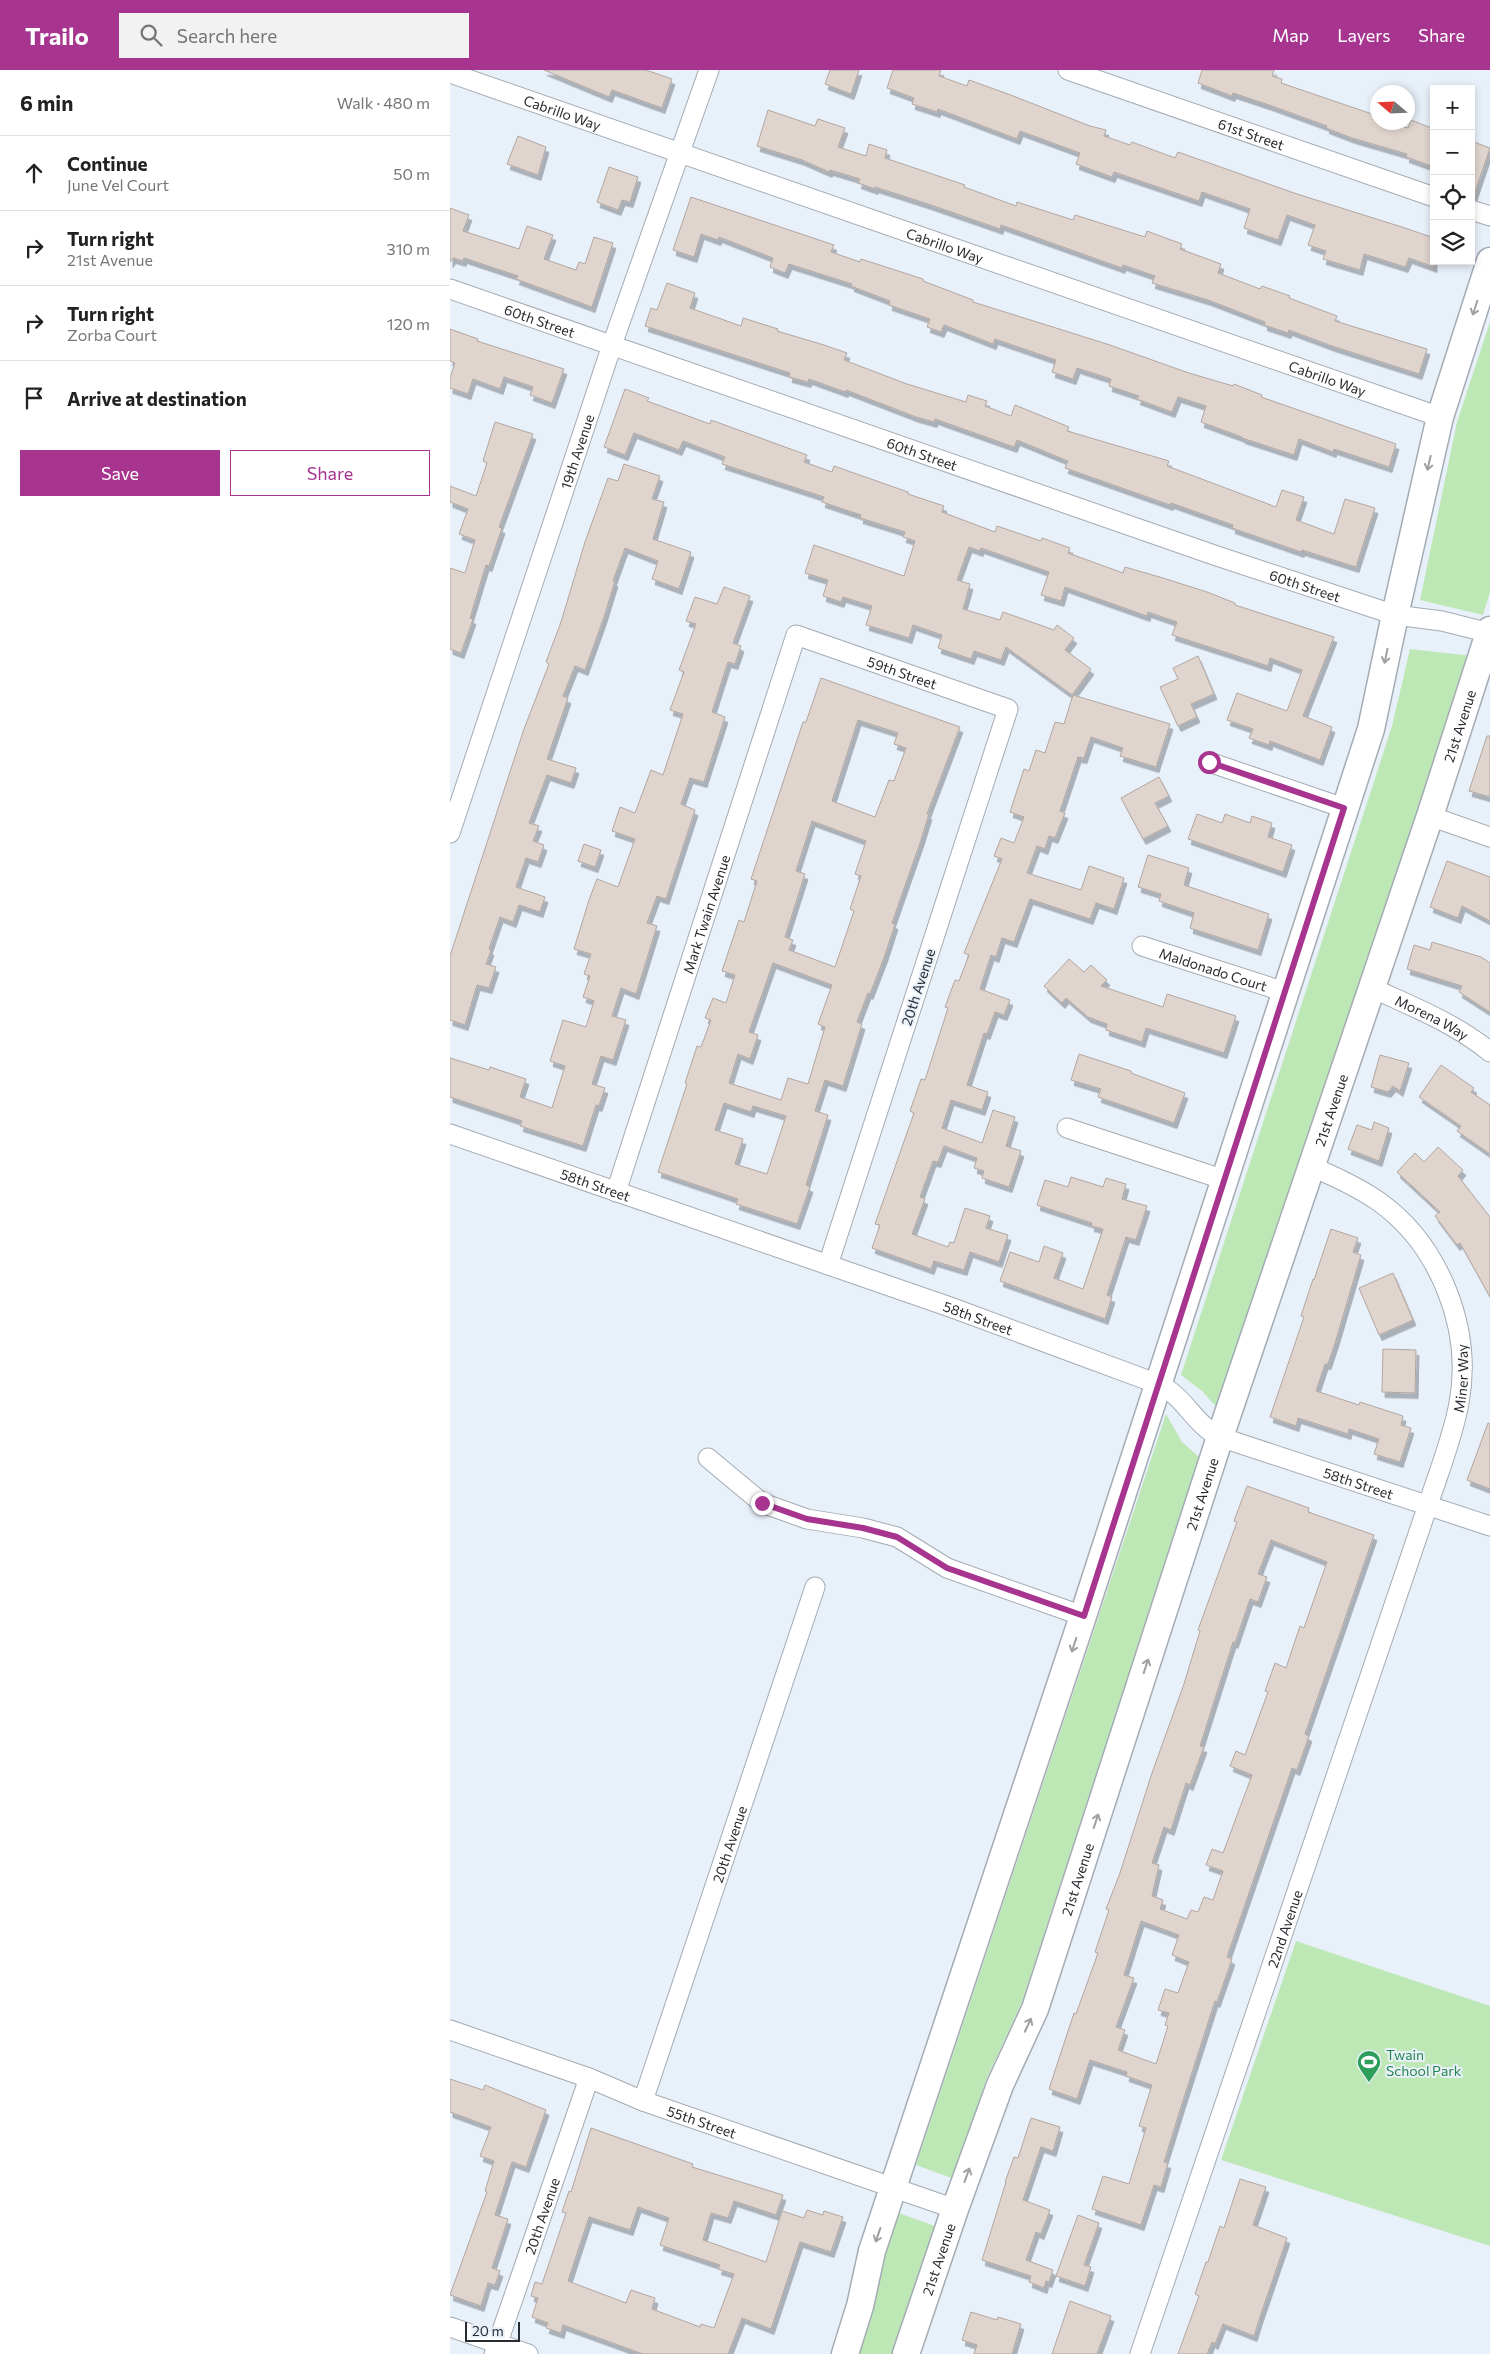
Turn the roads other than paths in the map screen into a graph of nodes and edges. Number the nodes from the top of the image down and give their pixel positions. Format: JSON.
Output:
{"nodes":[{"id":1,"x":709,"y":70,"type":"edge"},
{"id":2,"x":1068,"y":70,"type":"edge"},
{"id":3,"x":450,"y":73,"type":"edge"},
{"id":4,"x":680,"y":153,"type":"junction"},
{"id":5,"x":1430,"y":196,"type":"edge"},
{"id":6,"x":1475,"y":211,"type":"edge"},
{"id":7,"x":1490,"y":216,"type":"edge"},
{"id":8,"x":1490,"y":261,"type":"edge"},
{"id":9,"x":450,"y":289,"type":"edge"},
{"id":10,"x":612,"y":345,"type":"junction"},
{"id":11,"x":1440,"y":417,"type":"junction"},
{"id":12,"x":1395,"y":614,"type":"junction"},
{"id":13,"x":1490,"y":632,"type":"edge"},
{"id":14,"x":796,"y":635,"type":"joint"},
{"id":15,"x":1008,"y":709,"type":"joint"},
{"id":16,"x":1209,"y":762,"type":"dead end"},
{"id":17,"x":1344,"y":808,"type":"junction"},
{"id":18,"x":1430,"y":816,"type":"junction"},
{"id":19,"x":450,"y":833,"type":"edge"},
{"id":20,"x":1490,"y":837,"type":"edge"},
{"id":21,"x":1142,"y":946,"type":"dead end"},
{"id":22,"x":1370,"y":987,"type":"junction"},
{"id":23,"x":1285,"y":992,"type":"junction"},
{"id":24,"x":1490,"y":1052,"type":"edge"},
{"id":25,"x":1067,"y":1128,"type":"dead end"},
{"id":26,"x":450,"y":1134,"type":"edge"},
{"id":27,"x":1310,"y":1166,"type":"junction"},
{"id":28,"x":1224,"y":1180,"type":"junction"},
{"id":29,"x":616,"y":1192,"type":"junction"},
{"id":30,"x":828,"y":1265,"type":"junction"},
{"id":31,"x":1158,"y":1384,"type":"junction"},
{"id":32,"x":1220,"y":1437,"type":"junction"},
{"id":33,"x":708,"y":1458,"type":"dead end"},
{"id":34,"x":1428,"y":1505,"type":"junction"},
{"id":35,"x":1490,"y":1526,"type":"edge"},
{"id":36,"x":815,"y":1587,"type":"dead end"},
{"id":37,"x":1084,"y":1616,"type":"junction"},
{"id":38,"x":450,"y":2030,"type":"edge"},
{"id":39,"x":589,"y":2078,"type":"junction"},
{"id":40,"x":643,"y":2100,"type":"junction"},
{"id":41,"x":894,"y":2188,"type":"junction"},
{"id":42,"x":955,"y":2209,"type":"junction"},
{"id":43,"x":450,"y":2326,"type":"edge"},
{"id":44,"x":496,"y":2348,"type":"edge"},
{"id":45,"x":528,"y":2354,"type":"edge"},
{"id":46,"x":845,"y":2354,"type":"edge"},
{"id":47,"x":906,"y":2354,"type":"edge"},
{"id":48,"x":1140,"y":2354,"type":"edge"}],
"edges":[{"from":1,"to":4,"type":"street","name":"19th Avenue"},
{"from":2,"to":5,"type":"street","name":"61st Street"},
{"from":3,"to":4,"type":"street","name":"Cabrillo Way"},
{"from":4,"to":10,"type":"street","name":"19th Avenue"},
{"from":4,"to":11,"type":"street","name":"Cabrillo Way"},
{"from":6,"to":7,"type":"street"},
{"from":8,"to":11,"type":"street","one_way":true},
{"from":9,"to":10,"type":"street","name":"60th Street"},
{"from":10,"to":12,"type":"street","name":"60th Street"},
{"from":10,"to":19,"type":"street","name":"19th Avenue"},
{"from":11,"to":12,"type":"street","one_way":true},
{"from":12,"to":13,"type":"street","name":"60th Street"},
{"from":12,"to":17,"type":"street","one_way":true},
{"from":13,"to":18,"type":"street","name":"21st Avenue"},
{"from":14,"to":15,"type":"street","name":"59th Street"},
{"from":14,"to":29,"type":"street","name":"Mark Twain Avenue"},
{"from":15,"to":30,"type":"street","name":"20th Avenue"},
{"from":16,"to":17,"type":"street"},
{"from":17,"to":23,"type":"street"},
{"from":18,"to":20,"type":"street"},
{"from":18,"to":22,"type":"street","name":"21st Avenue"},
{"from":21,"to":23,"type":"street","name":"Maldonado Court"},
{"from":22,"to":24,"type":"street","name":"Morena Way"},
{"from":22,"to":27,"type":"street","name":"21st Avenue"},
{"from":23,"to":28,"type":"street"},
{"from":25,"to":28,"type":"street"},
{"from":26,"to":29,"type":"street","name":"58th Street"},
{"from":27,"to":32,"type":"street","name":"21st Avenue"},
{"from":27,"to":34,"type":"street","name":"Miner Way"},
{"from":28,"to":31,"type":"street"},
{"from":29,"to":30,"type":"street","name":"58th Street"},
{"from":30,"to":31,"type":"street","name":"58th Street"},
{"from":31,"to":32,"type":"street","name":"58th Street"},
{"from":31,"to":37,"type":"street"},
{"from":32,"to":34,"type":"street","name":"58th Street"},
{"from":42,"to":32,"type":"street","name":"21st Avenue","one_way":true},
{"from":33,"to":37,"type":"street"},
{"from":34,"to":35,"type":"street","name":"58th Street"},
{"from":34,"to":48,"type":"street","name":"22nd Avenue"},
{"from":36,"to":40,"type":"street","name":"20th Avenue"},
{"from":37,"to":41,"type":"street","one_way":true},
{"from":38,"to":39,"type":"street","name":"55th Street"},
{"from":39,"to":40,"type":"street","name":"55th Street"},
{"from":39,"to":44,"type":"street","name":"20th Avenue"},
{"from":40,"to":41,"type":"street","name":"55th Street"},
{"from":41,"to":42,"type":"street","name":"55th Street"},
{"from":41,"to":46,"type":"street","one_way":true},
{"from":42,"to":47,"type":"street","name":"21st Avenue"},
{"from":43,"to":44,"type":"street"},
{"from":44,"to":45,"type":"street"}]}
